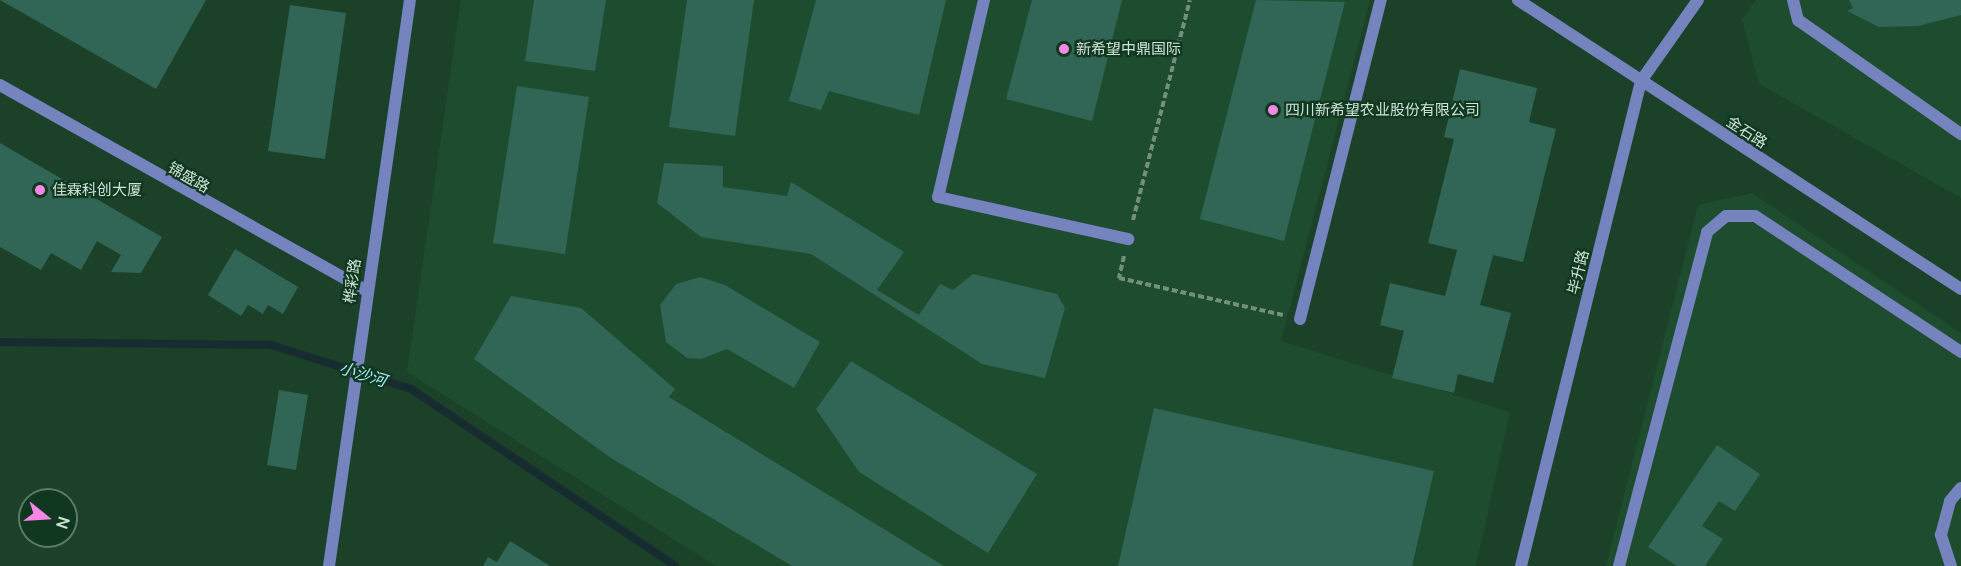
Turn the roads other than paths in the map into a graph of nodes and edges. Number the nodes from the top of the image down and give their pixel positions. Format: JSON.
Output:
{"nodes":[{"id":1,"x":410,"y":0,"type":"edge"},
{"id":2,"x":984,"y":0,"type":"edge"},
{"id":3,"x":1381,"y":0,"type":"edge"},
{"id":4,"x":1518,"y":0,"type":"edge"},
{"id":5,"x":1698,"y":0,"type":"edge"},
{"id":6,"x":1793,"y":0,"type":"edge"},
{"id":7,"x":1641,"y":81,"type":"junction"},
{"id":8,"x":0,"y":85,"type":"edge"},
{"id":9,"x":1961,"y":134,"type":"edge"},
{"id":10,"x":1128,"y":239,"type":"road end"},
{"id":11,"x":1961,"y":289,"type":"edge"},
{"id":12,"x":366,"y":290,"type":"junction"},
{"id":13,"x":1300,"y":319,"type":"road end"},
{"id":14,"x":1961,"y":352,"type":"edge"},
{"id":15,"x":1961,"y":488,"type":"edge"},
{"id":16,"x":329,"y":566,"type":"edge"},
{"id":17,"x":1521,"y":566,"type":"edge"},
{"id":18,"x":1619,"y":566,"type":"edge"},
{"id":19,"x":1951,"y":566,"type":"edge"}],
"edges":[{"from":1,"to":12,"type":"street","name":"桦彩路"},
{"from":2,"to":10,"type":"street"},
{"from":3,"to":13,"type":"street"},
{"from":4,"to":7,"type":"street","name":"金石路"},
{"from":5,"to":7,"type":"street","name":"毕升路"},
{"from":6,"to":9,"type":"street"},
{"from":7,"to":11,"type":"street","name":"金石路"},
{"from":7,"to":17,"type":"street","name":"毕升路"},
{"from":8,"to":12,"type":"street","name":"锦盛路"},
{"from":12,"to":16,"type":"street","name":"桦彩路"},
{"from":14,"to":18,"type":"street"},
{"from":15,"to":19,"type":"street"}]}
